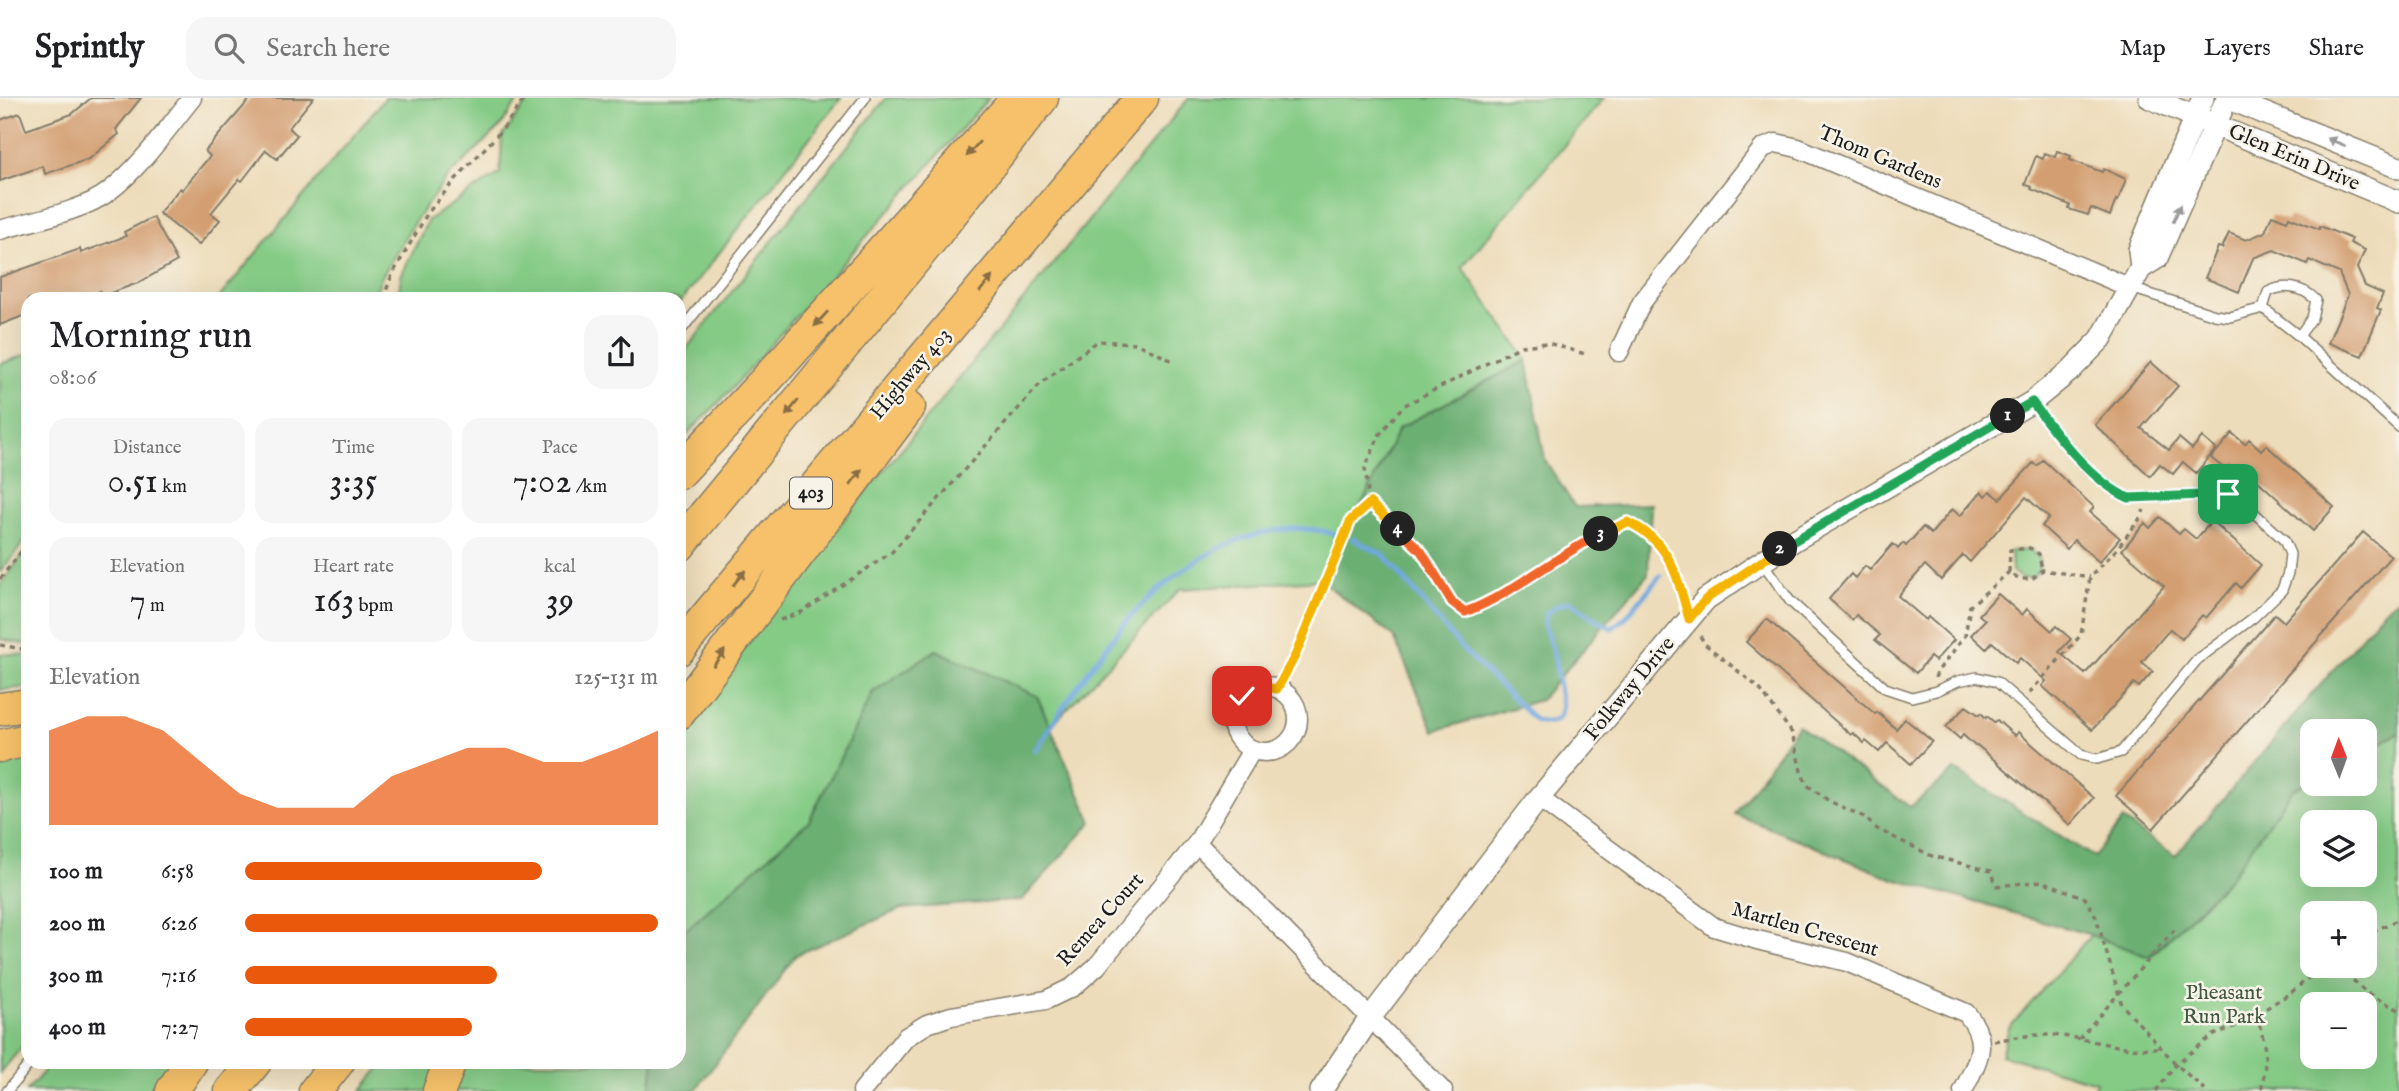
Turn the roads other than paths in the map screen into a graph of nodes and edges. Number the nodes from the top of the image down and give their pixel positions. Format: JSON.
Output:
{"nodes":[{"id":1,"x":192,"y":98,"type":"edge"},
{"id":2,"x":865,"y":98,"type":"edge"},
{"id":3,"x":1018,"y":98,"type":"edge"},
{"id":4,"x":1042,"y":98,"type":"edge"},
{"id":5,"x":1142,"y":98,"type":"edge"},
{"id":6,"x":2150,"y":98,"type":"edge"},
{"id":7,"x":2227,"y":98,"type":"edge"},
{"id":8,"x":2204,"y":113,"type":"edge"},
{"id":9,"x":2399,"y":168,"type":"edge"},
{"id":10,"x":2399,"y":202,"type":"edge"},
{"id":11,"x":0,"y":230,"type":"edge"},
{"id":12,"x":2132,"y":288,"type":"junction"},
{"id":13,"x":2263,"y":308,"type":"junction"},
{"id":14,"x":686,"y":324,"type":"edge"},
{"id":15,"x":2299,"y":336,"type":"junction"},
{"id":16,"x":943,"y":337,"type":"junction"},
{"id":17,"x":1619,"y":352,"type":"dead end"},
{"id":18,"x":2032,"y":402,"type":"junction"},
{"id":19,"x":2399,"y":427,"type":"edge"},
{"id":20,"x":686,"y":465,"type":"edge"},
{"id":21,"x":686,"y":537,"type":"edge"},
{"id":22,"x":1761,"y":561,"type":"junction"},
{"id":23,"x":686,"y":641,"type":"edge"},
{"id":24,"x":686,"y":704,"type":"edge"},
{"id":25,"x":21,"y":706,"type":"edge"},
{"id":26,"x":0,"y":709,"type":"edge"},
{"id":27,"x":21,"y":742,"type":"edge"},
{"id":28,"x":0,"y":746,"type":"edge"},
{"id":29,"x":1252,"y":750,"type":"junction"},
{"id":30,"x":1539,"y":798,"type":"junction"},
{"id":31,"x":1197,"y":843,"type":"junction"},
{"id":32,"x":1370,"y":1018,"type":"junction"},
{"id":33,"x":25,"y":1069,"type":"edge"},
{"id":34,"x":186,"y":1069,"type":"edge"},
{"id":35,"x":249,"y":1069,"type":"edge"},
{"id":36,"x":332,"y":1069,"type":"edge"},
{"id":37,"x":447,"y":1069,"type":"edge"},
{"id":38,"x":7,"y":1091,"type":"edge"},
{"id":39,"x":172,"y":1091,"type":"edge"},
{"id":40,"x":231,"y":1091,"type":"edge"},
{"id":41,"x":315,"y":1091,"type":"edge"},
{"id":42,"x":439,"y":1091,"type":"edge"},
{"id":43,"x":862,"y":1091,"type":"edge"},
{"id":44,"x":1321,"y":1091,"type":"edge"},
{"id":45,"x":1443,"y":1091,"type":"edge"},
{"id":46,"x":1964,"y":1091,"type":"edge"}],
"edges":[{"from":1,"to":11,"type":"street"},
{"from":2,"to":14,"type":"lane"},
{"from":3,"to":20,"type":"highway","one_way":true},
{"from":4,"to":21,"type":"highway","one_way":true},
{"from":16,"to":5,"type":"highway","name":"Highway 403","number":"403","one_way":true},
{"from":6,"to":8,"type":"street","name":"Glen Erin Drive"},
{"from":7,"to":8,"type":"street","name":"Folkway Drive"},
{"from":9,"to":7,"type":"street","name":"Glen Erin Drive","one_way":true},
{"from":8,"to":10,"type":"street","name":"Glen Erin Drive"},
{"from":8,"to":12,"type":"street","name":"Folkway Drive"},
{"from":12,"to":13,"type":"lane"},
{"from":12,"to":17,"type":"street","name":"Thom Gardens"},
{"from":12,"to":18,"type":"street","name":"Folkway Drive"},
{"from":13,"to":15,"type":"lane"},
{"from":13,"to":15,"type":"lane"},
{"from":15,"to":19,"type":"lane"},
{"from":23,"to":16,"type":"highway","name":"Highway 403","number":"403","one_way":true},
{"from":24,"to":16,"type":"highway","one_way":true},
{"from":18,"to":22,"type":"street","name":"Folkway Drive"},
{"from":18,"to":22,"type":"lane"},
{"from":22,"to":30,"type":"street","name":"Folkway Drive"},
{"from":25,"to":26,"type":"highway"},
{"from":27,"to":28,"type":"highway"},
{"from":29,"to":29,"type":"street"},
{"from":29,"to":31,"type":"street","name":"Remea Court"},
{"from":30,"to":32,"type":"street","name":"Folkway Drive"},
{"from":30,"to":46,"type":"street","name":"Martlen Crescent"},
{"from":31,"to":32,"type":"street"},
{"from":31,"to":43,"type":"street","name":"Remea Court"},
{"from":32,"to":44,"type":"street","name":"Folkway Drive"},
{"from":32,"to":45,"type":"street"},
{"from":33,"to":38,"type":"lane"},
{"from":34,"to":39,"type":"highway"},
{"from":35,"to":40,"type":"highway"},
{"from":36,"to":41,"type":"highway"},
{"from":37,"to":42,"type":"highway"}]}
